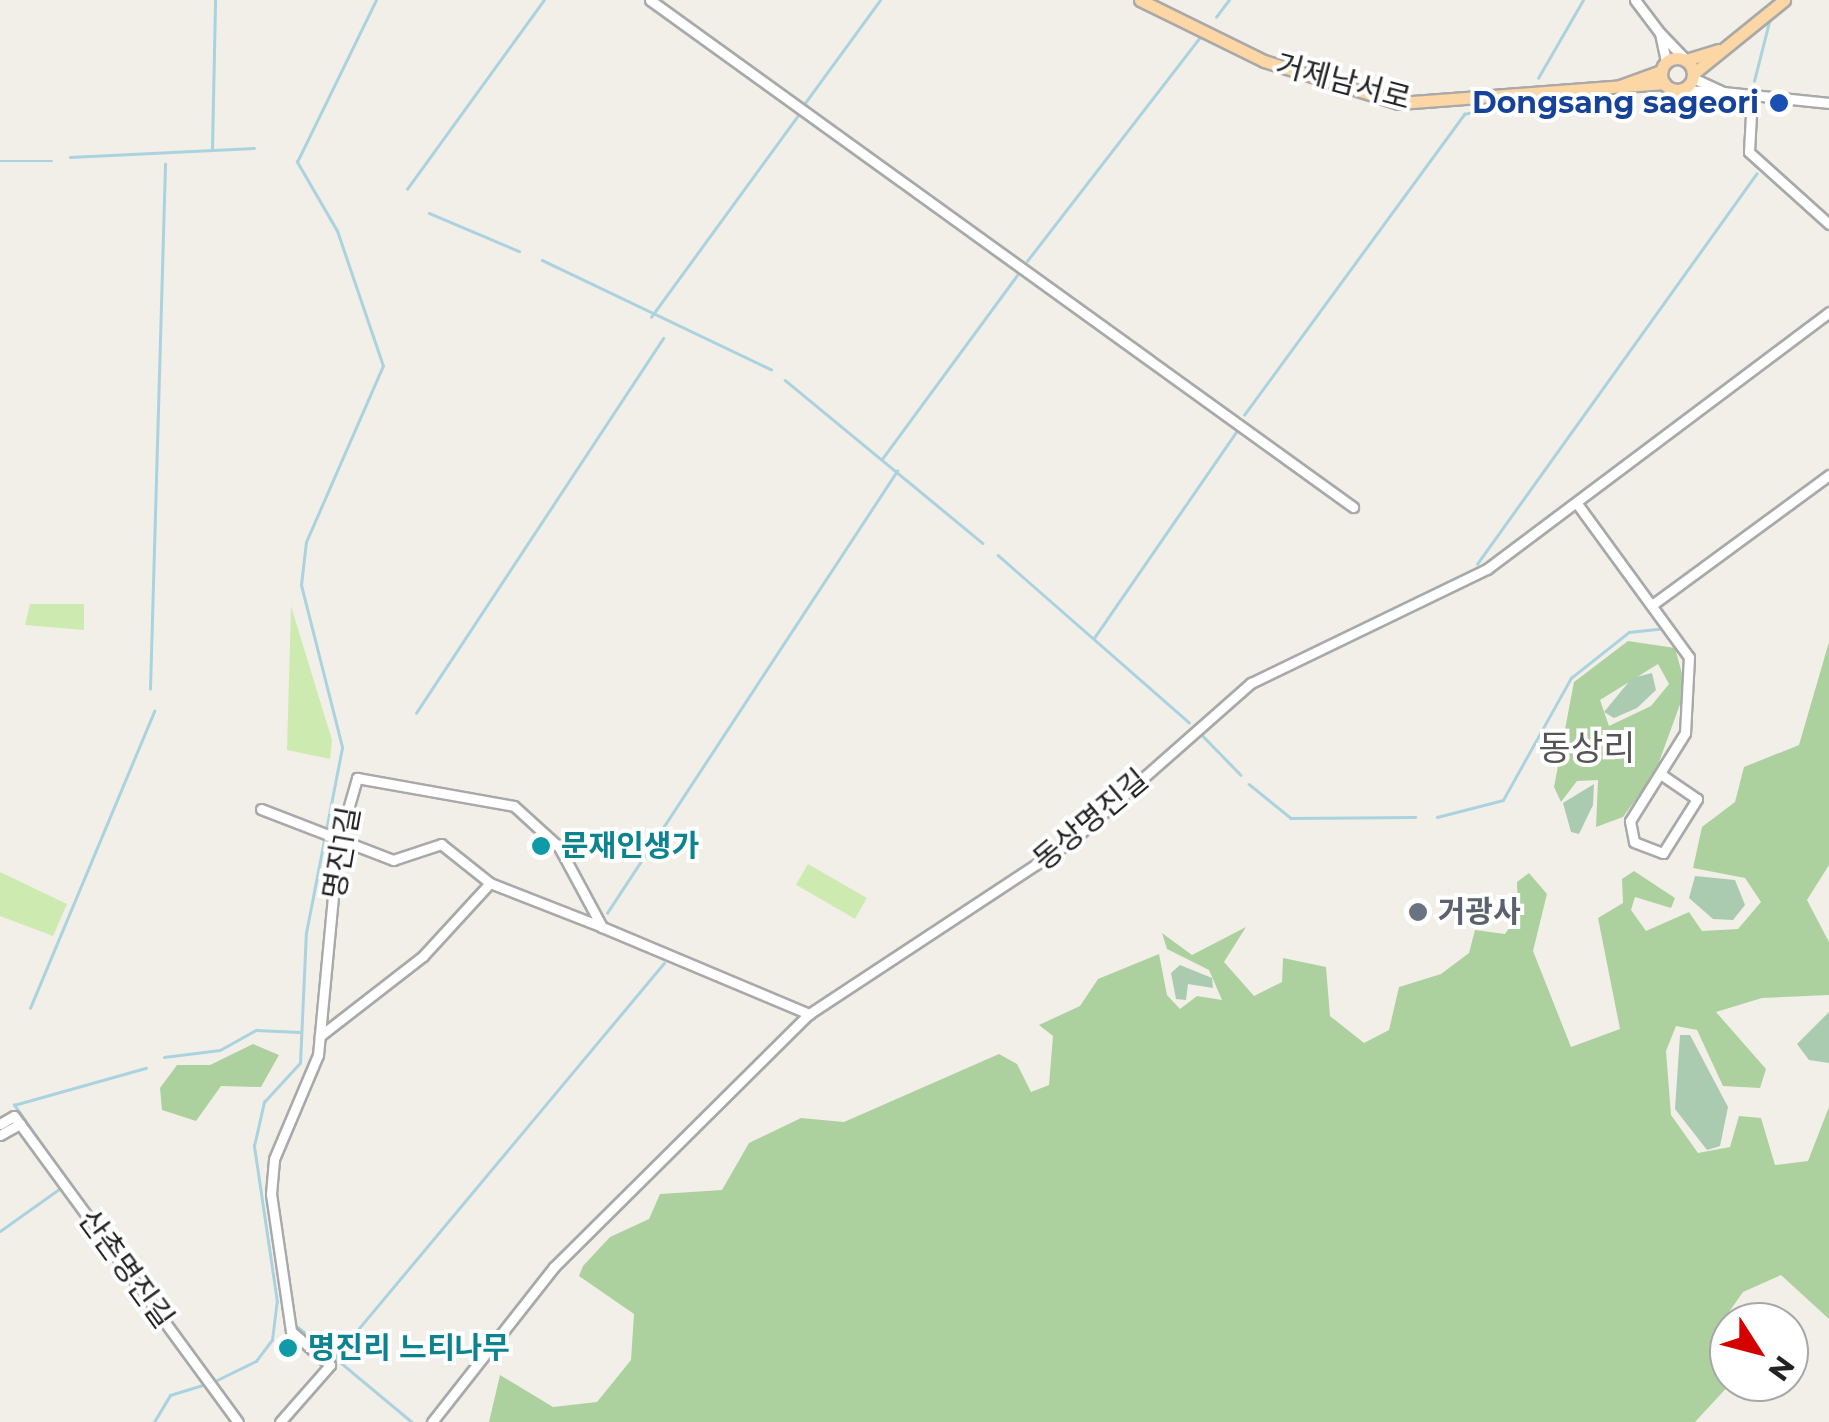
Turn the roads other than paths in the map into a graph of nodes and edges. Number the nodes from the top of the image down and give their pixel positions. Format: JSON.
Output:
{"nodes":[{"id":1,"x":650,"y":0,"type":"edge"},
{"id":2,"x":1140,"y":0,"type":"edge"},
{"id":3,"x":1635,"y":0,"type":"edge"},
{"id":4,"x":1784,"y":0,"type":"edge"},
{"id":5,"x":1660,"y":33,"type":"junction"},
{"id":6,"x":1718,"y":50,"type":"junction"},
{"id":7,"x":1686,"y":60,"type":"junction"},
{"id":8,"x":1663,"y":75,"type":"junction"},
{"id":9,"x":1693,"y":76,"type":"junction"},
{"id":10,"x":1682,"y":90,"type":"junction"},
{"id":11,"x":1722,"y":92,"type":"junction"},
{"id":12,"x":1752,"y":96,"type":"junction"},
{"id":13,"x":1829,"y":103,"type":"edge"},
{"id":14,"x":1829,"y":224,"type":"edge"},
{"id":15,"x":1829,"y":312,"type":"edge"},
{"id":16,"x":1829,"y":475,"type":"edge"},
{"id":17,"x":1578,"y":505,"type":"junction"},
{"id":18,"x":1352,"y":507,"type":"dead end"},
{"id":19,"x":1652,"y":604,"type":"junction"},
{"id":20,"x":1662,"y":775,"type":"junction"},
{"id":21,"x":261,"y":809,"type":"dead end"},
{"id":22,"x":338,"y":844,"type":"junction"},
{"id":23,"x":490,"y":884,"type":"junction"},
{"id":24,"x":602,"y":927,"type":"junction"},
{"id":25,"x":810,"y":1014,"type":"junction"},
{"id":26,"x":320,"y":1036,"type":"junction"},
{"id":27,"x":16,"y":1120,"type":"junction"},
{"id":28,"x":0,"y":1124,"type":"edge"},
{"id":29,"x":0,"y":1134,"type":"edge"},
{"id":30,"x":238,"y":1422,"type":"edge"},
{"id":31,"x":280,"y":1422,"type":"edge"},
{"id":32,"x":432,"y":1422,"type":"edge"}],
"edges":[{"from":1,"to":18,"type":"street"},
{"from":2,"to":8,"type":"main road","name":"거제남서로"},
{"from":3,"to":5,"type":"street"},
{"from":4,"to":6,"type":"main road"},
{"from":5,"to":7,"type":"street"},
{"from":5,"to":8,"type":"street"},
{"from":6,"to":7,"type":"main road"},
{"from":6,"to":9,"type":"main road"},
{"from":7,"to":8,"type":"main road","name":"거제남서로"},
{"from":7,"to":9,"type":"main road"},
{"from":8,"to":10,"type":"main road"},
{"from":9,"to":10,"type":"main road"},
{"from":9,"to":11,"type":"street"},
{"from":10,"to":11,"type":"street"},
{"from":11,"to":12,"type":"street"},
{"from":12,"to":13,"type":"street"},
{"from":12,"to":14,"type":"street"},
{"from":15,"to":17,"type":"street","name":"동상명진길"},
{"from":16,"to":19,"type":"street"},
{"from":17,"to":19,"type":"street"},
{"from":17,"to":25,"type":"street","name":"동상명진길"},
{"from":19,"to":20,"type":"street"},
{"from":20,"to":20,"type":"street"},
{"from":21,"to":22,"type":"street"},
{"from":22,"to":23,"type":"street"},
{"from":22,"to":24,"type":"street","name":"명진1길"},
{"from":22,"to":26,"type":"street","name":"명진1길"},
{"from":23,"to":24,"type":"street"},
{"from":23,"to":26,"type":"street"},
{"from":24,"to":25,"type":"street"},
{"from":25,"to":32,"type":"street","name":"동상명진길"},
{"from":26,"to":31,"type":"street","name":"명진1길"},
{"from":27,"to":28,"type":"street"},
{"from":27,"to":29,"type":"street"},
{"from":27,"to":30,"type":"street","name":"산촌명진길"}]}
